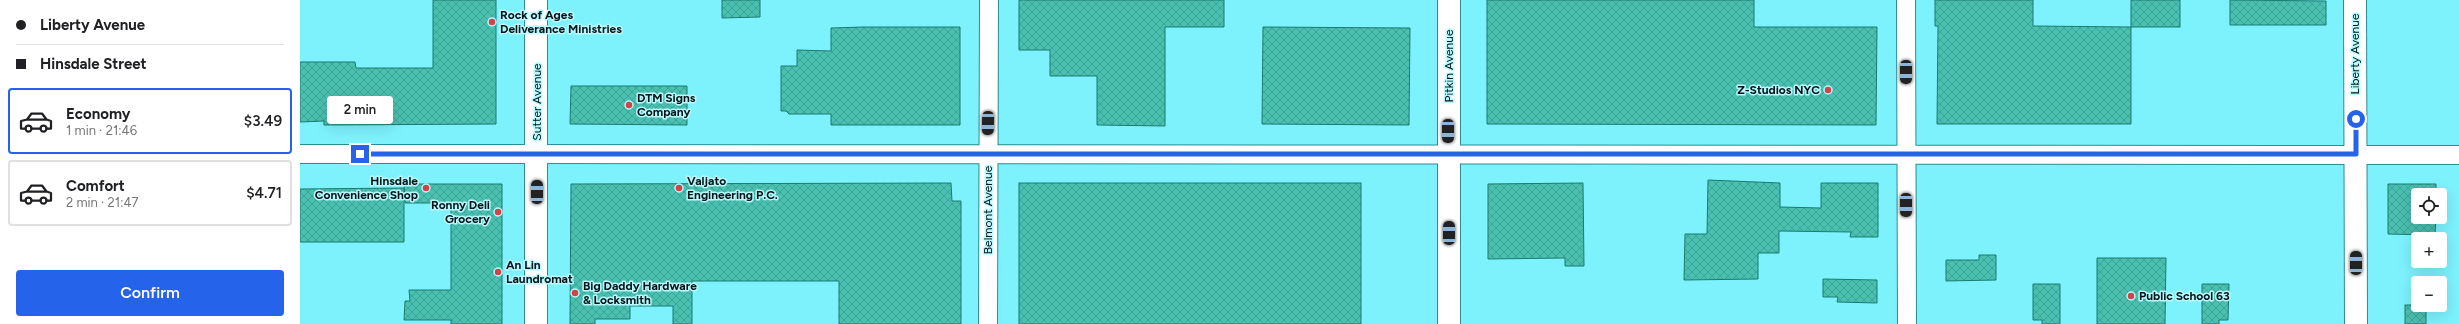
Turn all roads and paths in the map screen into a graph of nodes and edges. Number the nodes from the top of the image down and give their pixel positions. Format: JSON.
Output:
{"nodes":[{"id":1,"x":536,"y":0,"type":"edge"},
{"id":2,"x":989,"y":0,"type":"edge"},
{"id":3,"x":1449,"y":0,"type":"edge"},
{"id":4,"x":1906,"y":0,"type":"edge"},
{"id":5,"x":2355,"y":0,"type":"edge"},
{"id":6,"x":300,"y":154,"type":"edge"},
{"id":7,"x":1449,"y":154,"type":"junction"},
{"id":8,"x":2356,"y":154,"type":"junction"},
{"id":9,"x":537,"y":155,"type":"junction"},
{"id":10,"x":988,"y":155,"type":"junction"},
{"id":11,"x":1906,"y":155,"type":"junction"},
{"id":12,"x":2459,"y":155,"type":"edge"},
{"id":13,"x":536,"y":324,"type":"edge"},
{"id":14,"x":988,"y":324,"type":"edge"},
{"id":15,"x":1448,"y":324,"type":"edge"},
{"id":16,"x":1907,"y":324,"type":"edge"},
{"id":17,"x":2356,"y":324,"type":"edge"}],
"edges":[{"from":1,"to":9,"type":"street","name":"Sutter Avenue"},
{"from":2,"to":10,"type":"street","name":"Belmont Avenue"},
{"from":3,"to":7,"type":"street","name":"Pitkin Avenue"},
{"from":4,"to":11,"type":"street"},
{"from":5,"to":8,"type":"street","name":"Liberty Avenue"},
{"from":6,"to":9,"type":"street"},
{"from":7,"to":10,"type":"street"},
{"from":7,"to":11,"type":"street"},
{"from":7,"to":15,"type":"street","name":"Pitkin Avenue"},
{"from":8,"to":11,"type":"street"},
{"from":8,"to":12,"type":"street"},
{"from":8,"to":17,"type":"street","name":"Liberty Avenue"},
{"from":9,"to":10,"type":"street"},
{"from":9,"to":13,"type":"street","name":"Sutter Avenue"},
{"from":10,"to":14,"type":"street","name":"Belmont Avenue"},
{"from":11,"to":16,"type":"street"}]}
